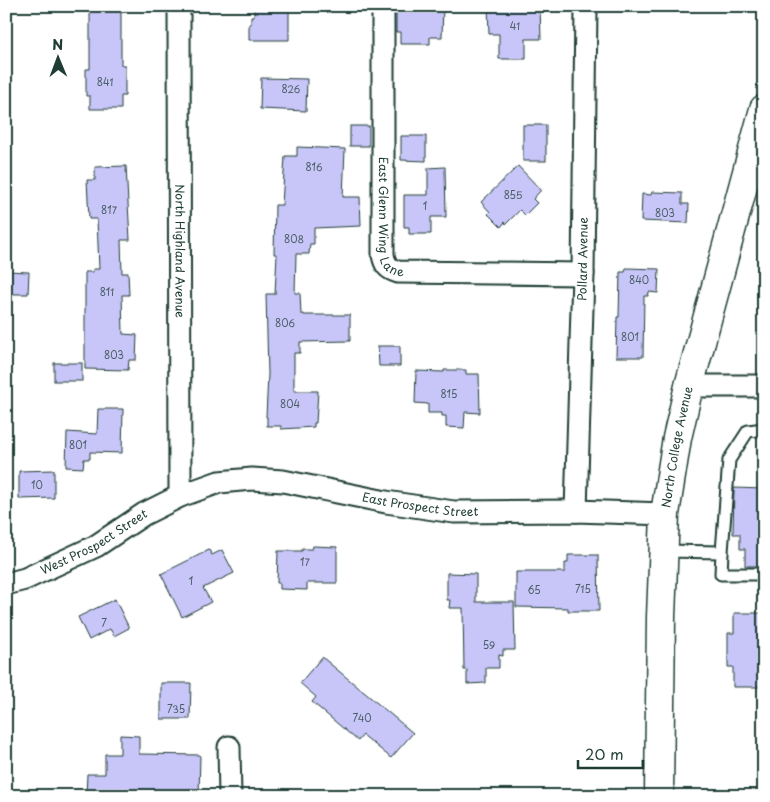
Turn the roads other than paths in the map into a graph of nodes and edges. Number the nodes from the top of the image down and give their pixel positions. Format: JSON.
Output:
{"nodes":[{"id":1,"x":179,"y":6,"type":"edge"},
{"id":2,"x":383,"y":6,"type":"edge"},
{"id":3,"x":586,"y":6,"type":"edge"},
{"id":4,"x":764,"y":109,"type":"edge"},
{"id":5,"x":583,"y":274,"type":"junction"},
{"id":6,"x":689,"y":386,"type":"junction"},
{"id":7,"x":764,"y":386,"type":"edge"},
{"id":8,"x":764,"y":429,"type":"edge"},
{"id":9,"x":180,"y":496,"type":"junction"},
{"id":10,"x":576,"y":511,"type":"junction"},
{"id":11,"x":665,"y":514,"type":"junction"},
{"id":12,"x":664,"y":551,"type":"junction"},
{"id":13,"x":722,"y":552,"type":"junction"},
{"id":14,"x":764,"y":574,"type":"edge"},
{"id":15,"x":6,"y":584,"type":"edge"},
{"id":16,"x":229,"y":747,"type":"dead end"},
{"id":17,"x":230,"y":796,"type":"edge"},
{"id":18,"x":660,"y":796,"type":"edge"}],
"edges":[{"from":1,"to":9,"type":"street","name":"North Highland Avenue"},
{"from":2,"to":5,"type":"street","name":"East Glenn Wing Lane"},
{"from":3,"to":5,"type":"street","name":"Pollard Avenue"},
{"from":4,"to":6,"type":"main road","name":"North College Avenue"},
{"from":5,"to":10,"type":"street","name":"Pollard Avenue"},
{"from":6,"to":7,"type":"street"},
{"from":6,"to":11,"type":"main road","name":"North College Avenue"},
{"from":8,"to":13,"type":"lane"},
{"from":9,"to":10,"type":"street","name":"East Prospect Street"},
{"from":9,"to":15,"type":"street","name":"West Prospect Street"},
{"from":10,"to":11,"type":"street","name":"East Prospect Street"},
{"from":11,"to":12,"type":"main road","name":"North College Avenue"},
{"from":12,"to":13,"type":"lane"},
{"from":12,"to":18,"type":"main road","name":"North College Avenue"},
{"from":13,"to":14,"type":"lane"},
{"from":16,"to":17,"type":"street"}]}
